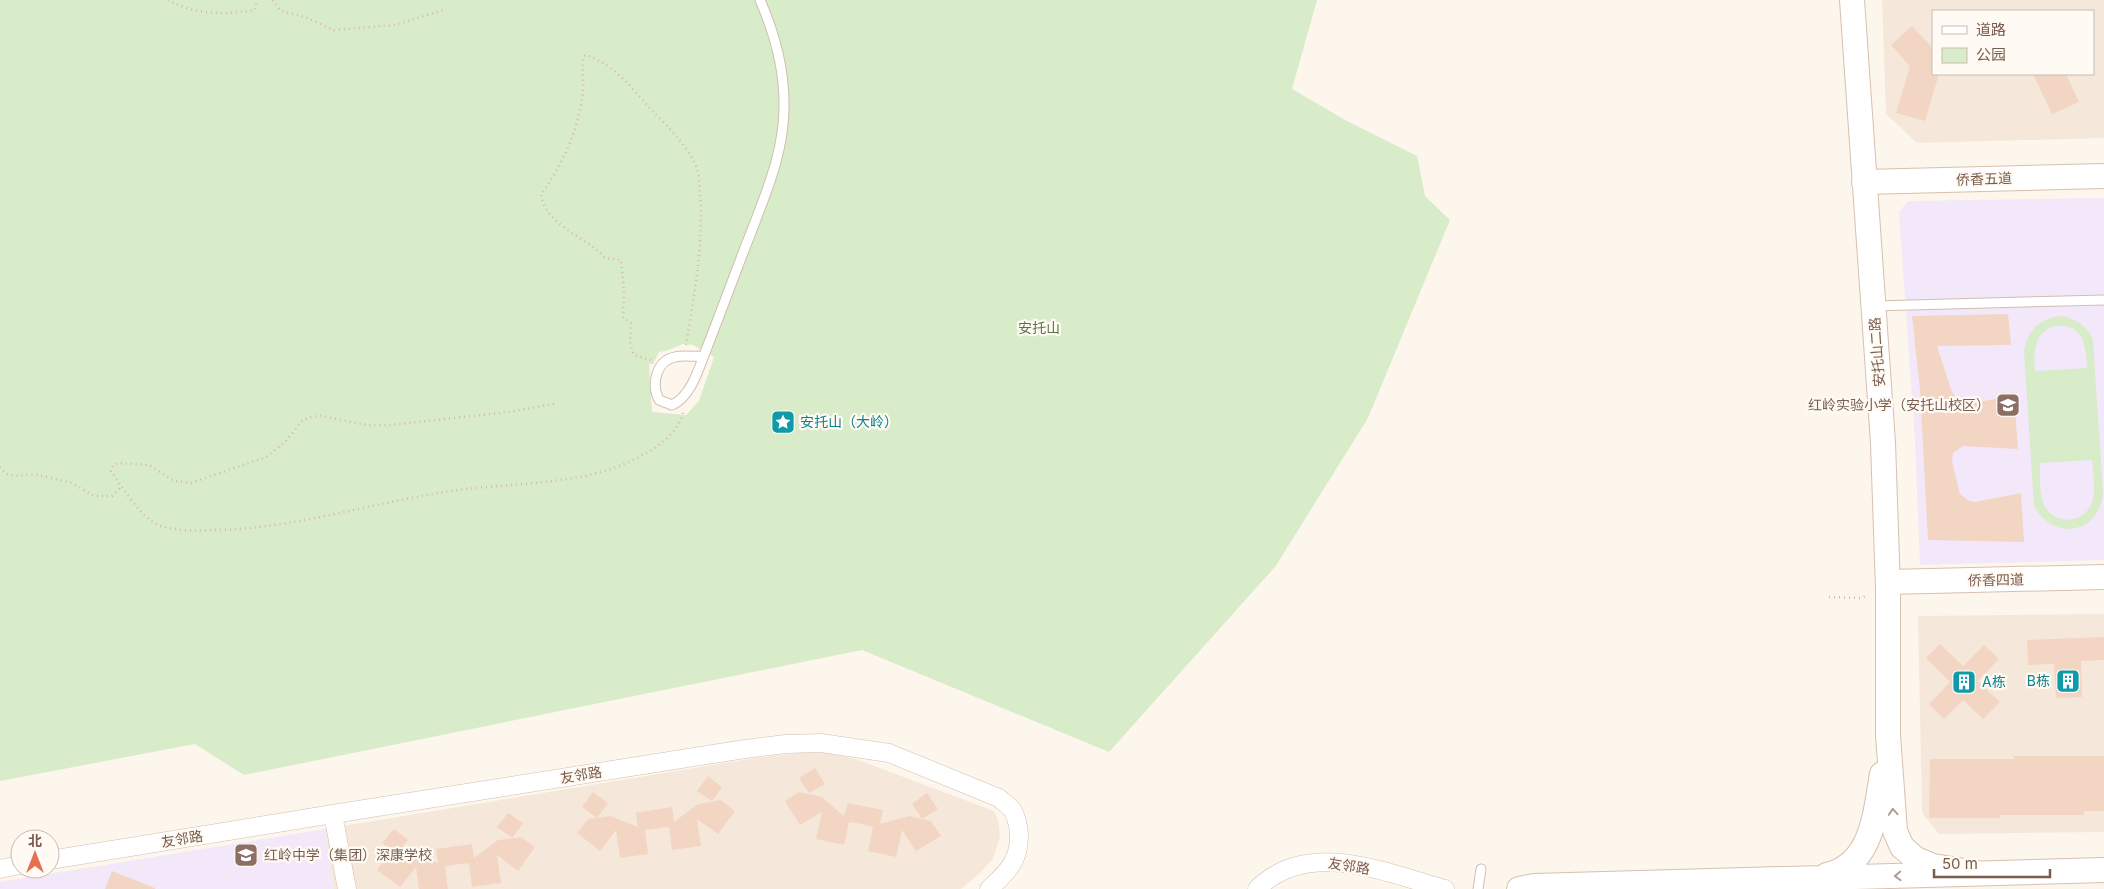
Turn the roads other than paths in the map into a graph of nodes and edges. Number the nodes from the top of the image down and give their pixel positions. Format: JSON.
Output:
{"nodes":[{"id":1,"x":760,"y":0,"type":"edge"},
{"id":2,"x":1852,"y":0,"type":"edge"},
{"id":3,"x":2104,"y":176,"type":"edge"},
{"id":4,"x":1864,"y":182,"type":"junction"},
{"id":5,"x":2104,"y":300,"type":"edge"},
{"id":6,"x":1873,"y":306,"type":"junction"},
{"id":7,"x":704,"y":356,"type":"junction"},
{"id":8,"x":2104,"y":577,"type":"edge"},
{"id":9,"x":1888,"y":585,"type":"junction"},
{"id":10,"x":1888,"y":735,"type":"junction"},
{"id":11,"x":333,"y":814,"type":"junction"},
{"id":12,"x":60,"y":858,"type":"edge"},
{"id":13,"x":1481,"y":869,"type":"dead end"},
{"id":14,"x":2104,"y":870,"type":"edge"},
{"id":15,"x":1978,"y":874,"type":"junction"},
{"id":16,"x":1816,"y":878,"type":"junction"},
{"id":17,"x":347,"y":889,"type":"edge"},
{"id":18,"x":990,"y":889,"type":"edge"},
{"id":19,"x":1257,"y":889,"type":"edge"},
{"id":20,"x":1444,"y":889,"type":"edge"},
{"id":21,"x":1478,"y":889,"type":"edge"},
{"id":22,"x":1519,"y":889,"type":"edge"}],
"edges":[{"from":1,"to":7,"type":"lane"},
{"from":2,"to":4,"type":"street","name":"安托山二路"},
{"from":3,"to":4,"type":"street","name":"侨香五道"},
{"from":4,"to":6,"type":"street","name":"安托山二路"},
{"from":5,"to":6,"type":"lane"},
{"from":6,"to":9,"type":"street","name":"安托山二路"},
{"from":7,"to":7,"type":"lane"},
{"from":8,"to":9,"type":"street","name":"侨香四道"},
{"from":9,"to":10,"type":"street","name":"安托山二路"},
{"from":15,"to":10,"type":"street","one_way":true},
{"from":10,"to":16,"type":"street"},
{"from":11,"to":12,"type":"street","name":"友邻路"},
{"from":11,"to":17,"type":"street"},
{"from":11,"to":18,"type":"street","name":"友邻路"},
{"from":13,"to":21,"type":"lane"},
{"from":14,"to":15,"type":"street"},
{"from":15,"to":16,"type":"street","one_way":true},
{"from":16,"to":22,"type":"street"},
{"from":19,"to":20,"type":"street","name":"友邻路"}]}
